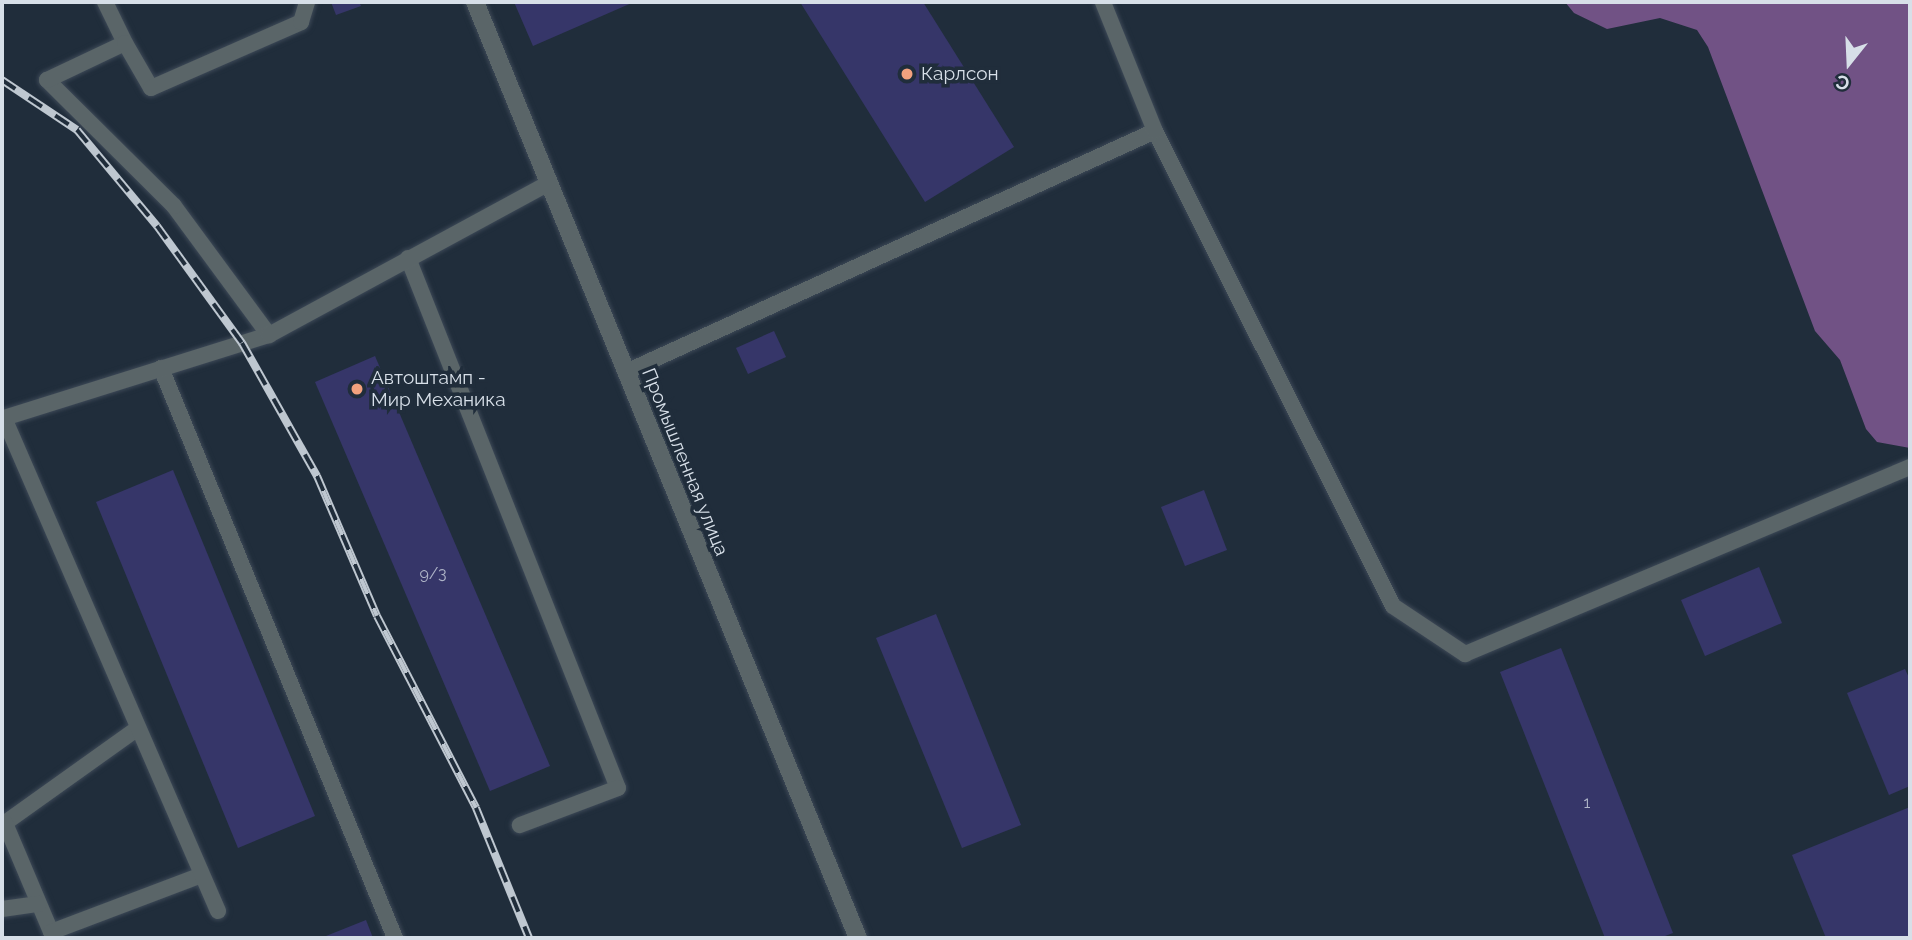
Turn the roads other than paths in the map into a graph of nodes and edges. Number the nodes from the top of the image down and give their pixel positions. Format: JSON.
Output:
{"nodes":[{"id":1,"x":105,"y":2,"type":"edge"},
{"id":2,"x":307,"y":2,"type":"edge"},
{"id":3,"x":475,"y":2,"type":"edge"},
{"id":4,"x":1103,"y":2,"type":"edge"},
{"id":5,"x":125,"y":43,"type":"junction"},
{"id":6,"x":1155,"y":131,"type":"junction"},
{"id":7,"x":549,"y":183,"type":"junction"},
{"id":8,"x":408,"y":258,"type":"junction"},
{"id":9,"x":269,"y":335,"type":"junction"},
{"id":10,"x":161,"y":368,"type":"junction"},
{"id":11,"x":626,"y":372,"type":"junction"},
{"id":12,"x":1910,"y":467,"type":"edge"},
{"id":13,"x":138,"y":728,"type":"junction"},
{"id":14,"x":520,"y":825,"type":"dead end"},
{"id":15,"x":202,"y":875,"type":"junction"},
{"id":16,"x":39,"y":904,"type":"junction"},
{"id":17,"x":2,"y":909,"type":"edge"},
{"id":18,"x":218,"y":911,"type":"dead end"},
{"id":19,"x":52,"y":935,"type":"edge"},
{"id":20,"x":395,"y":938,"type":"edge"},
{"id":21,"x":858,"y":938,"type":"edge"}],
"edges":[{"from":1,"to":5,"type":"lane"},
{"from":2,"to":5,"type":"lane"},
{"from":3,"to":7,"type":"street","name":"Промышленная улица"},
{"from":4,"to":6,"type":"lane"},
{"from":5,"to":9,"type":"lane"},
{"from":6,"to":11,"type":"lane"},
{"from":6,"to":12,"type":"lane"},
{"from":7,"to":8,"type":"lane"},
{"from":7,"to":11,"type":"street","name":"Промышленная улица"},
{"from":8,"to":9,"type":"lane"},
{"from":8,"to":14,"type":"lane"},
{"from":9,"to":10,"type":"lane"},
{"from":10,"to":13,"type":"lane"},
{"from":10,"to":20,"type":"lane"},
{"from":11,"to":21,"type":"street","name":"Промышленная улица"},
{"from":13,"to":15,"type":"lane"},
{"from":13,"to":16,"type":"lane"},
{"from":15,"to":18,"type":"lane"},
{"from":15,"to":19,"type":"lane"},
{"from":16,"to":17,"type":"lane"},
{"from":16,"to":19,"type":"lane"}]}
